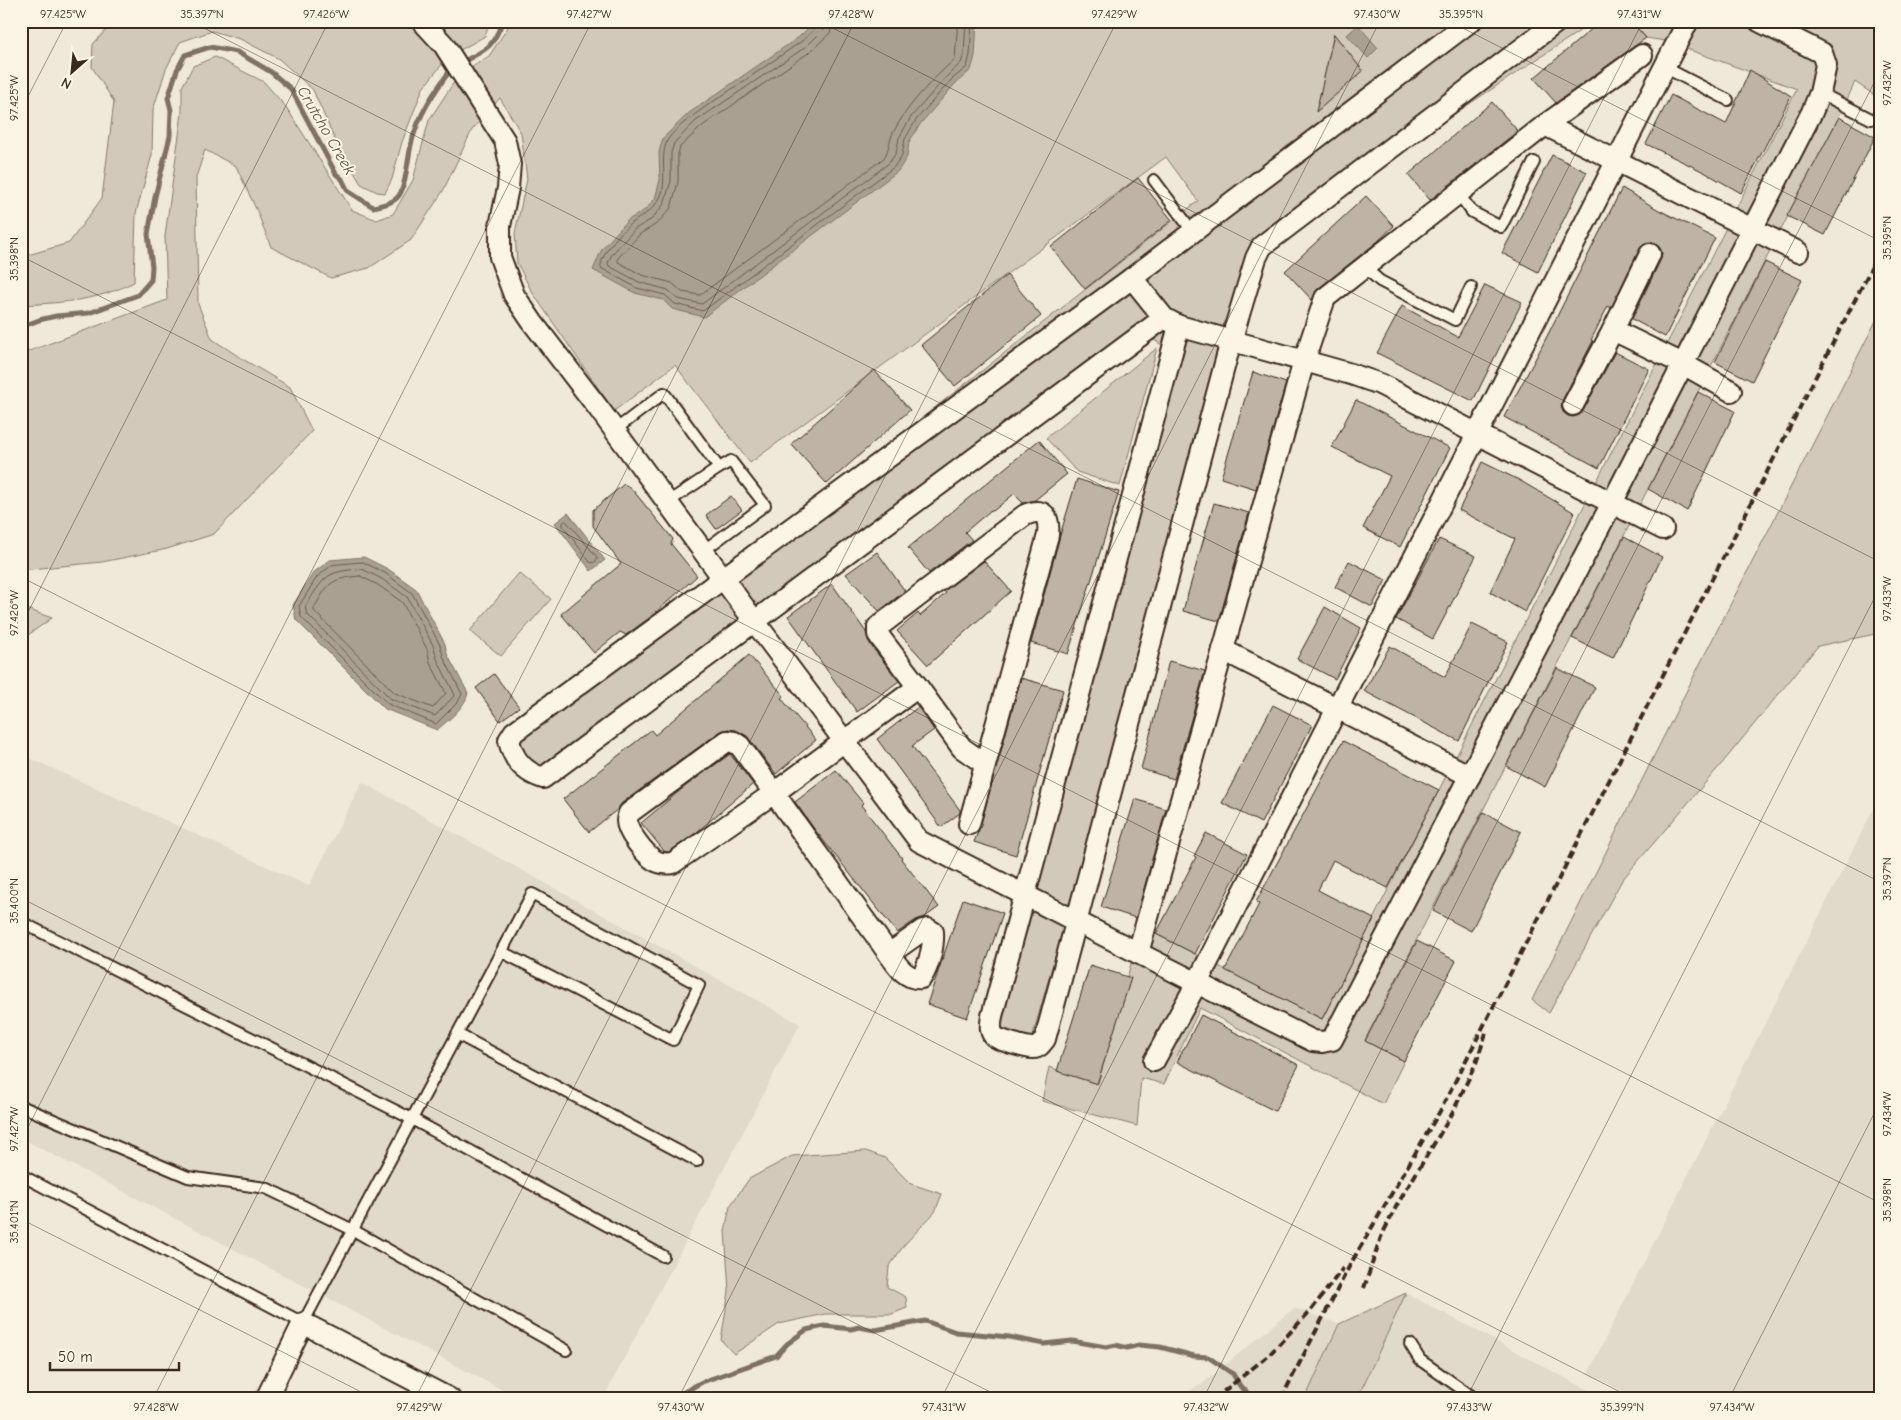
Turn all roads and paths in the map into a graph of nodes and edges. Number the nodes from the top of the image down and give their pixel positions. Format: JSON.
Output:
{"nodes":[{"id":1,"x":422,"y":21,"type":"edge"},
{"id":2,"x":1471,"y":21,"type":"edge"},
{"id":3,"x":1558,"y":21,"type":"edge"},
{"id":4,"x":1688,"y":21,"type":"edge"},
{"id":5,"x":1759,"y":21,"type":"edge"},
{"id":6,"x":1642,"y":55,"type":"dead end"},
{"id":7,"x":1664,"y":67,"type":"junction"},
{"id":8,"x":1820,"y":93,"type":"junction"},
{"id":9,"x":1728,"y":100,"type":"dead end"},
{"id":10,"x":1872,"y":119,"type":"dead end"},
{"id":11,"x":1545,"y":125,"type":"junction"},
{"id":12,"x":1616,"y":161,"type":"junction"},
{"id":13,"x":1534,"y":162,"type":"dead end"},
{"id":14,"x":1154,"y":180,"type":"dead end"},
{"id":15,"x":1458,"y":193,"type":"junction"},
{"id":16,"x":1752,"y":229,"type":"junction"},
{"id":17,"x":1193,"y":232,"type":"junction"},
{"id":18,"x":1798,"y":252,"type":"dead end"},
{"id":19,"x":1650,"y":254,"type":"dead end"},
{"id":20,"x":1364,"y":267,"type":"junction"},
{"id":21,"x":1132,"y":278,"type":"junction"},
{"id":22,"x":1471,"y":287,"type":"dead end"},
{"id":23,"x":1172,"y":322,"type":"junction"},
{"id":24,"x":1613,"y":330,"type":"junction"},
{"id":25,"x":1231,"y":341,"type":"junction"},
{"id":26,"x":1304,"y":361,"type":"junction"},
{"id":27,"x":1683,"y":364,"type":"junction"},
{"id":28,"x":1731,"y":391,"type":"dead end"},
{"id":29,"x":1573,"y":405,"type":"dead end"},
{"id":30,"x":615,"y":430,"type":"junction"},
{"id":31,"x":1477,"y":434,"type":"junction"},
{"id":32,"x":718,"y":468,"type":"junction"},
{"id":33,"x":668,"y":502,"type":"junction"},
{"id":34,"x":1612,"y":503,"type":"junction"},
{"id":35,"x":1663,"y":529,"type":"dead end"},
{"id":36,"x":703,"y":551,"type":"junction"},
{"id":37,"x":722,"y":577,"type":"junction"},
{"id":38,"x":755,"y":622,"type":"junction"},
{"id":39,"x":1223,"y":650,"type":"junction"},
{"id":40,"x":918,"y":687,"type":"junction"},
{"id":41,"x":1337,"y":708,"type":"junction"},
{"id":42,"x":845,"y":741,"type":"junction"},
{"id":43,"x":985,"y":764,"type":"junction"},
{"id":44,"x":1470,"y":776,"type":"junction"},
{"id":45,"x":774,"y":793,"type":"junction"},
{"id":46,"x":969,"y":824,"type":"dead end"},
{"id":47,"x":1026,"y":897,"type":"junction"},
{"id":48,"x":21,"y":922,"type":"edge"},
{"id":49,"x":1077,"y":922,"type":"junction"},
{"id":50,"x":502,"y":952,"type":"junction"},
{"id":51,"x":1138,"y":953,"type":"junction"},
{"id":52,"x":889,"y":954,"type":"dead end"},
{"id":53,"x":1197,"y":982,"type":"junction"},
{"id":54,"x":457,"y":1034,"type":"junction"},
{"id":55,"x":1154,"y":1061,"type":"dead end"},
{"id":56,"x":21,"y":1106,"type":"edge"},
{"id":57,"x":412,"y":1119,"type":"junction"},
{"id":58,"x":697,"y":1161,"type":"dead end"},
{"id":59,"x":21,"y":1175,"type":"edge"},
{"id":60,"x":353,"y":1230,"type":"junction"},
{"id":61,"x":663,"y":1256,"type":"dead end"},
{"id":62,"x":303,"y":1323,"type":"junction"},
{"id":63,"x":1410,"y":1344,"type":"dead end"},
{"id":64,"x":566,"y":1350,"type":"dead end"},
{"id":65,"x":266,"y":1399,"type":"edge"},
{"id":66,"x":450,"y":1399,"type":"edge"},
{"id":67,"x":1476,"y":1399,"type":"edge"}],
"edges":[{"from":1,"to":30,"type":"street"},
{"from":2,"to":17,"type":"street"},
{"from":3,"to":25,"type":"street"},
{"from":4,"to":7,"type":"street"},
{"from":5,"to":8,"type":"street"},
{"from":6,"to":11,"type":"street"},
{"from":7,"to":9,"type":"lane"},
{"from":7,"to":12,"type":"street"},
{"from":8,"to":10,"type":"lane"},
{"from":8,"to":16,"type":"street"},
{"from":11,"to":12,"type":"street"},
{"from":11,"to":15,"type":"street"},
{"from":12,"to":16,"type":"street"},
{"from":12,"to":31,"type":"street"},
{"from":13,"to":15,"type":"lane"},
{"from":14,"to":17,"type":"lane"},
{"from":15,"to":20,"type":"street"},
{"from":16,"to":18,"type":"street"},
{"from":16,"to":27,"type":"street"},
{"from":17,"to":21,"type":"street"},
{"from":19,"to":24,"type":"street"},
{"from":20,"to":22,"type":"lane"},
{"from":20,"to":26,"type":"street"},
{"from":21,"to":23,"type":"street"},
{"from":21,"to":37,"type":"street"},
{"from":23,"to":25,"type":"street"},
{"from":23,"to":38,"type":"street"},
{"from":23,"to":47,"type":"street"},
{"from":24,"to":27,"type":"street"},
{"from":24,"to":29,"type":"street"},
{"from":25,"to":26,"type":"street"},
{"from":25,"to":49,"type":"street"},
{"from":26,"to":31,"type":"street"},
{"from":26,"to":39,"type":"street"},
{"from":27,"to":28,"type":"street"},
{"from":27,"to":34,"type":"street"},
{"from":30,"to":32,"type":"lane"},
{"from":30,"to":33,"type":"street"},
{"from":31,"to":34,"type":"street"},
{"from":31,"to":41,"type":"street"},
{"from":32,"to":33,"type":"lane"},
{"from":32,"to":36,"type":"lane"},
{"from":33,"to":36,"type":"street"},
{"from":34,"to":35,"type":"street"},
{"from":34,"to":44,"type":"street"},
{"from":36,"to":37,"type":"street"},
{"from":37,"to":38,"type":"street"},
{"from":37,"to":38,"type":"street"},
{"from":38,"to":42,"type":"street"},
{"from":39,"to":41,"type":"street"},
{"from":39,"to":51,"type":"street"},
{"from":40,"to":42,"type":"street"},
{"from":40,"to":43,"type":"street"},
{"from":40,"to":43,"type":"street"},
{"from":41,"to":44,"type":"street"},
{"from":41,"to":53,"type":"street"},
{"from":42,"to":45,"type":"street"},
{"from":42,"to":47,"type":"street"},
{"from":43,"to":46,"type":"street"},
{"from":44,"to":53,"type":"street"},
{"from":45,"to":45,"type":"street"},
{"from":45,"to":52,"type":"street"},
{"from":47,"to":49,"type":"street"},
{"from":47,"to":49,"type":"street"},
{"from":48,"to":57,"type":"lane"},
{"from":49,"to":51,"type":"street"},
{"from":50,"to":50,"type":"lane"},
{"from":50,"to":54,"type":"lane"},
{"from":51,"to":53,"type":"street"},
{"from":53,"to":55,"type":"street"},
{"from":54,"to":57,"type":"lane"},
{"from":54,"to":58,"type":"lane"},
{"from":56,"to":60,"type":"lane"},
{"from":57,"to":60,"type":"lane"},
{"from":57,"to":61,"type":"lane"},
{"from":59,"to":62,"type":"lane"},
{"from":60,"to":62,"type":"lane"},
{"from":60,"to":64,"type":"lane"},
{"from":62,"to":65,"type":"street"},
{"from":62,"to":66,"type":"street"},
{"from":63,"to":67,"type":"lane"}]}
